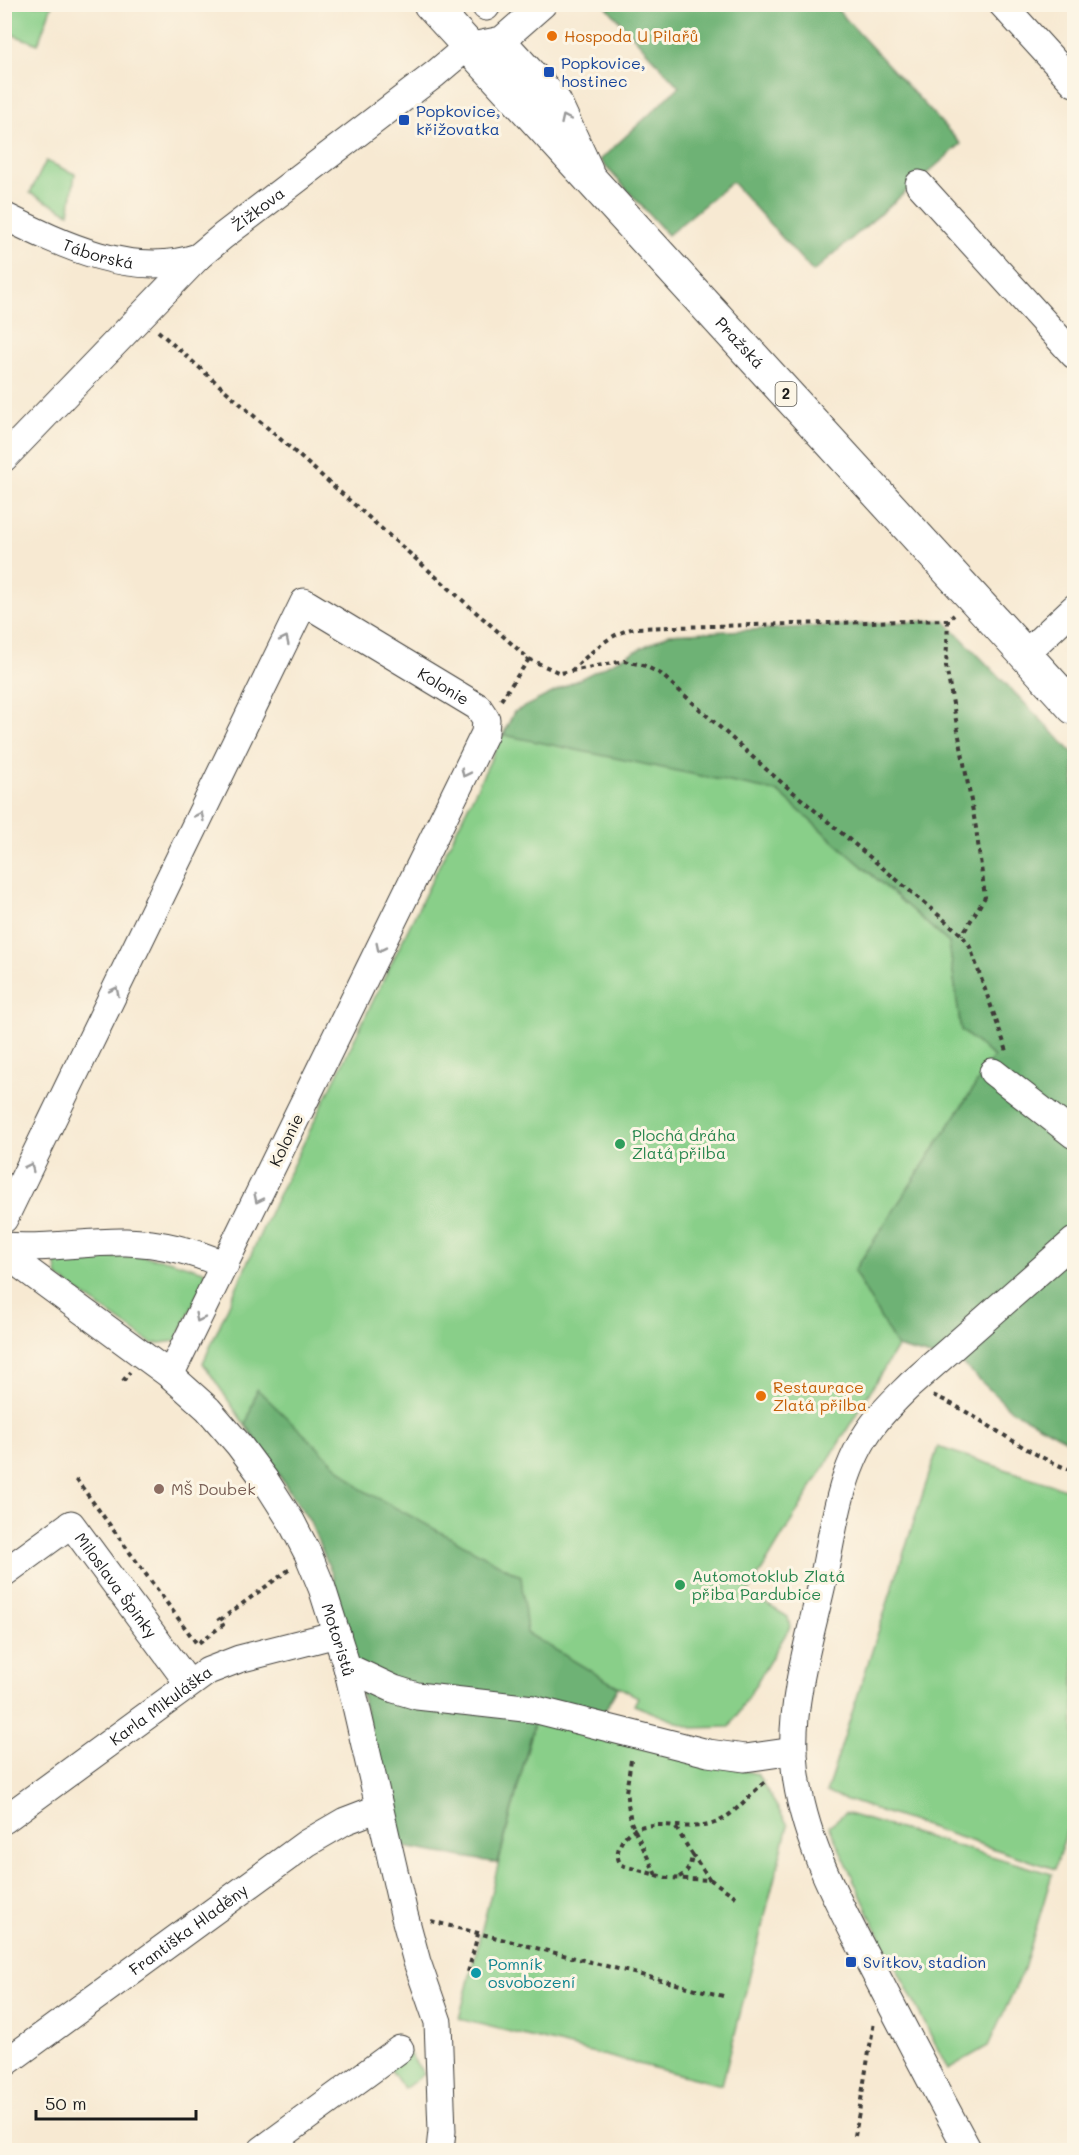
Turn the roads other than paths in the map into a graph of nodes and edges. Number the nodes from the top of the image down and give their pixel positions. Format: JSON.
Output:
{"nodes":[{"id":1,"x":430,"y":4,"type":"edge"},
{"id":2,"x":543,"y":4,"type":"edge"},
{"id":3,"x":1002,"y":4,"type":"edge"},
{"id":4,"x":502,"y":40,"type":"junction"},
{"id":5,"x":467,"y":48,"type":"junction"},
{"id":6,"x":1074,"y":83,"type":"edge"},
{"id":7,"x":919,"y":184,"type":"dead end"},
{"id":8,"x":599,"y":191,"type":"junction"},
{"id":9,"x":4,"y":216,"type":"edge"},
{"id":10,"x":198,"y":257,"type":"junction"},
{"id":11,"x":121,"y":260,"type":"junction"},
{"id":12,"x":141,"y":316,"type":"junction"},
{"id":13,"x":1074,"y":355,"type":"edge"},
{"id":14,"x":10,"y":441,"type":"edge"},
{"id":15,"x":1074,"y":608,"type":"edge"},
{"id":16,"x":1025,"y":654,"type":"junction"},
{"id":17,"x":1074,"y":708,"type":"edge"},
{"id":18,"x":1001,"y":1065,"type":"road end"},
{"id":19,"x":1074,"y":1135,"type":"edge"},
{"id":20,"x":4,"y":1219,"type":"edge"},
{"id":21,"x":1074,"y":1241,"type":"edge"},
{"id":22,"x":4,"y":1246,"type":"edge"},
{"id":23,"x":4,"y":1253,"type":"edge"},
{"id":24,"x":225,"y":1265,"type":"junction"},
{"id":25,"x":171,"y":1375,"type":"junction"},
{"id":26,"x":4,"y":1573,"type":"edge"},
{"id":27,"x":337,"y":1634,"type":"junction"},
{"id":28,"x":347,"y":1667,"type":"junction"},
{"id":29,"x":189,"y":1684,"type":"junction"},
{"id":30,"x":794,"y":1751,"type":"junction"},
{"id":31,"x":379,"y":1808,"type":"junction"},
{"id":32,"x":4,"y":1820,"type":"edge"},
{"id":33,"x":400,"y":2049,"type":"dead end"},
{"id":34,"x":4,"y":2064,"type":"edge"},
{"id":35,"x":262,"y":2151,"type":"edge"},
{"id":36,"x":440,"y":2151,"type":"edge"},
{"id":37,"x":968,"y":2151,"type":"edge"}],
"edges":[{"from":1,"to":5,"type":"main road","name":"Pražská","number":"2"},
{"from":2,"to":4,"type":"street","name":"Žižkova"},
{"from":3,"to":6,"type":"street"},
{"from":4,"to":5,"type":"street","name":"Žižkova"},
{"from":8,"to":4,"type":"street","one_way":true},
{"from":5,"to":8,"type":"main road","name":"Pražská","number":"2"},
{"from":5,"to":10,"type":"street","name":"Žižkova"},
{"from":7,"to":13,"type":"street"},
{"from":8,"to":16,"type":"main road","name":"Pražská","number":"2"},
{"from":9,"to":11,"type":"street","name":"Táborská"},
{"from":10,"to":11,"type":"street","name":"Táborská"},
{"from":10,"to":12,"type":"street","name":"Žižkova"},
{"from":11,"to":12,"type":"street"},
{"from":12,"to":14,"type":"street","name":"Žižkova"},
{"from":15,"to":16,"type":"street"},
{"from":16,"to":17,"type":"main road","name":"Pražská","number":"2"},
{"from":18,"to":19,"type":"street"},
{"from":20,"to":24,"type":"street","name":"Kolonie","one_way":true},
{"from":21,"to":30,"type":"street"},
{"from":22,"to":24,"type":"street"},
{"from":23,"to":25,"type":"street","name":"Motoristů"},
{"from":24,"to":25,"type":"street","one_way":true},
{"from":25,"to":27,"type":"street","name":"Motoristů"},
{"from":26,"to":29,"type":"street","name":"Miloslava Špinky"},
{"from":27,"to":28,"type":"street","name":"Motoristů"},
{"from":27,"to":29,"type":"street","name":"Karla Mikuláška"},
{"from":28,"to":30,"type":"street"},
{"from":28,"to":31,"type":"street","name":"Motoristů"},
{"from":29,"to":32,"type":"street","name":"Karla Mikuláška"},
{"from":30,"to":37,"type":"street"},
{"from":31,"to":34,"type":"street","name":"Františka Hladěny"},
{"from":31,"to":36,"type":"street","name":"Motoristů"},
{"from":33,"to":35,"type":"street"}]}
